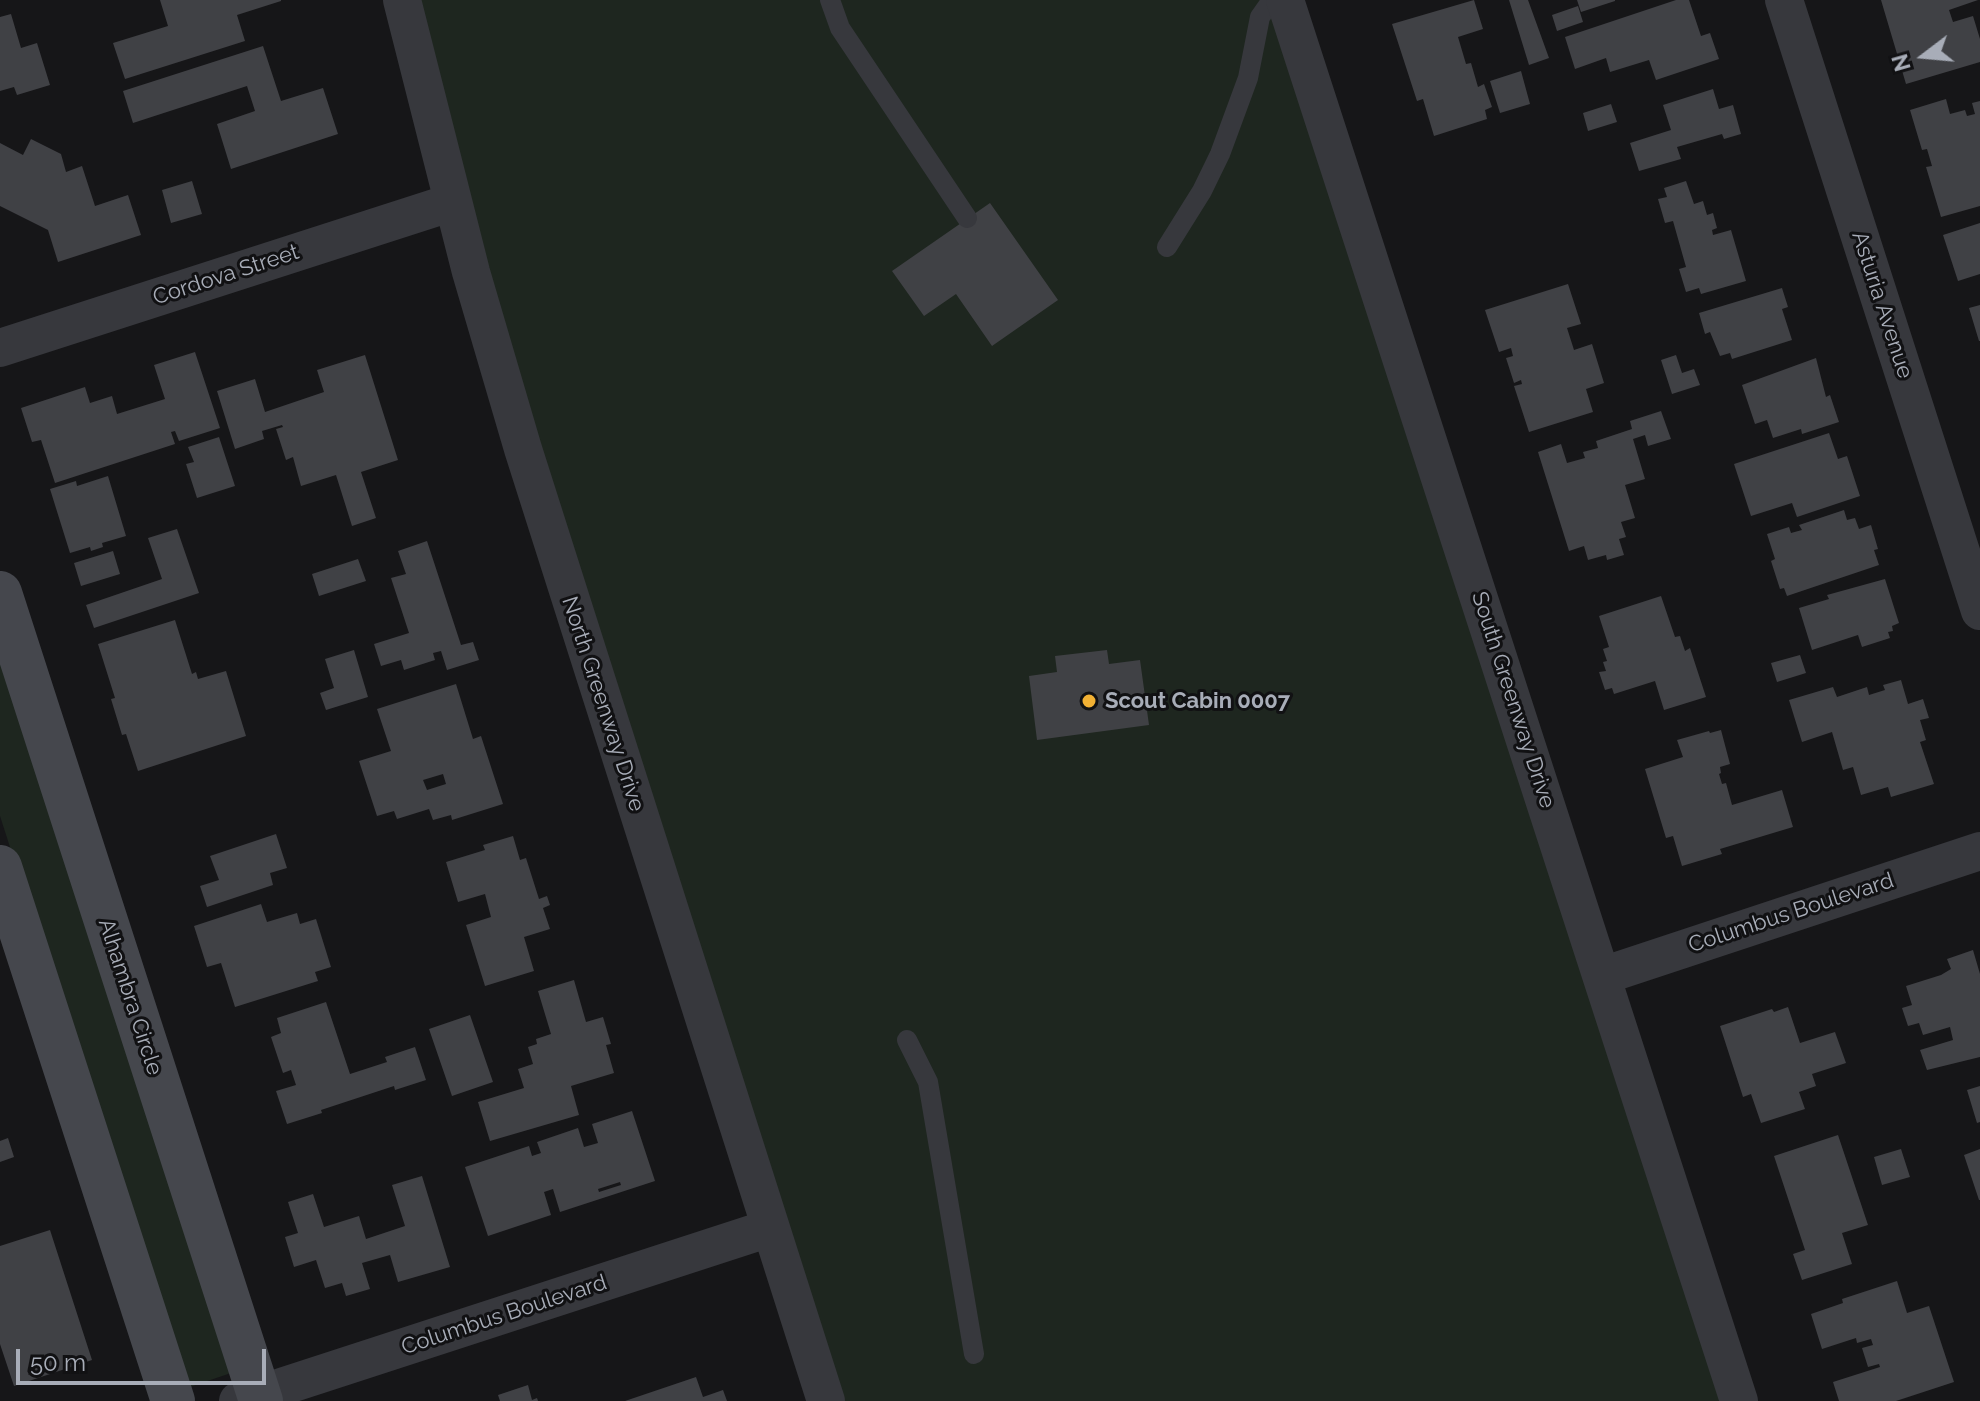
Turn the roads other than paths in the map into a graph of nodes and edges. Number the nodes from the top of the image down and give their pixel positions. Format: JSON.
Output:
{"nodes":[{"id":1,"x":402,"y":0,"type":"edge"},
{"id":2,"x":830,"y":0,"type":"edge"},
{"id":3,"x":1272,"y":0,"type":"edge"},
{"id":4,"x":1285,"y":0,"type":"edge"},
{"id":5,"x":1784,"y":0,"type":"edge"},
{"id":6,"x":453,"y":202,"type":"junction"},
{"id":7,"x":967,"y":218,"type":"dead end"},
{"id":8,"x":1167,"y":247,"type":"dead end"},
{"id":9,"x":0,"y":348,"type":"edge"},
{"id":10,"x":0,"y":593,"type":"edge"},
{"id":11,"x":1980,"y":611,"type":"edge"},
{"id":12,"x":1980,"y":851,"type":"edge"},
{"id":13,"x":0,"y":867,"type":"edge"},
{"id":14,"x":1602,"y":976,"type":"junction"},
{"id":15,"x":907,"y":1040,"type":"dead end"},
{"id":16,"x":770,"y":1228,"type":"junction"},
{"id":17,"x":974,"y":1354,"type":"dead end"},
{"id":18,"x":252,"y":1399,"type":"edge"},
{"id":19,"x":173,"y":1401,"type":"edge"},
{"id":20,"x":826,"y":1401,"type":"edge"},
{"id":21,"x":1739,"y":1401,"type":"edge"}],
"edges":[{"from":1,"to":6,"type":"street","name":"North Greenway Drive"},
{"from":2,"to":7,"type":"lane"},
{"from":3,"to":8,"type":"lane"},
{"from":4,"to":14,"type":"street","name":"South Greenway Drive"},
{"from":5,"to":11,"type":"street","name":"Asturia Avenue"},
{"from":6,"to":9,"type":"street","name":"Cordova Street"},
{"from":6,"to":16,"type":"street","name":"North Greenway Drive"},
{"from":10,"to":18,"type":"street","name":"Alhambra Circle"},
{"from":12,"to":14,"type":"street","name":"Columbus Boulevard"},
{"from":13,"to":19,"type":"street"},
{"from":14,"to":21,"type":"street","name":"South Greenway Drive"},
{"from":15,"to":17,"type":"lane"},
{"from":16,"to":18,"type":"street","name":"Columbus Boulevard"},
{"from":16,"to":20,"type":"street","name":"North Greenway Drive"}]}
